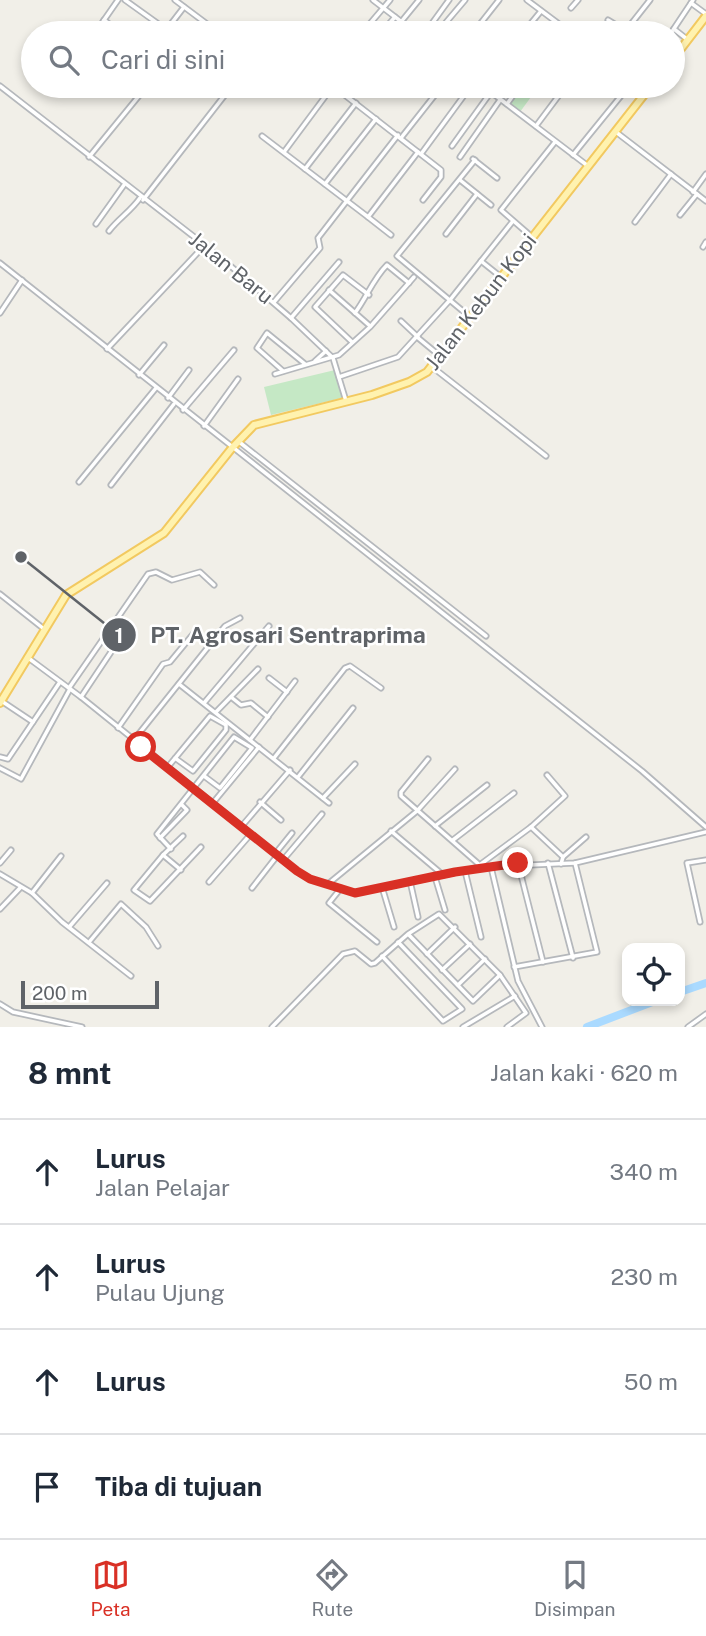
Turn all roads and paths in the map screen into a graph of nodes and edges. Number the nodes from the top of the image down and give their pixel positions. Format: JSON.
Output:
{"nodes":[{"id":1,"x":118,"y":0,"type":"edge"},
{"id":2,"x":125,"y":0,"type":"edge"},
{"id":3,"x":175,"y":0,"type":"edge"},
{"id":4,"x":373,"y":0,"type":"edge"},
{"id":5,"x":390,"y":0,"type":"edge"},
{"id":6,"x":419,"y":0,"type":"edge"},
{"id":7,"x":449,"y":0,"type":"edge"},
{"id":8,"x":465,"y":0,"type":"edge"},
{"id":9,"x":499,"y":0,"type":"edge"},
{"id":10,"x":527,"y":0,"type":"edge"},
{"id":11,"x":578,"y":0,"type":"edge"},
{"id":12,"x":650,"y":0,"type":"edge"},
{"id":13,"x":692,"y":2,"type":"edge"},
{"id":14,"x":184,"y":7,"type":"junction"},
{"id":15,"x":383,"y":8,"type":"junction"},
{"id":16,"x":571,"y":8,"type":"dead end"},
{"id":17,"x":541,"y":12,"type":"junction"},
{"id":18,"x":706,"y":15,"type":"edge"},
{"id":19,"x":395,"y":17,"type":"junction"},
{"id":20,"x":104,"y":20,"type":"edge"},
{"id":21,"x":152,"y":21,"type":"edge"},
{"id":22,"x":173,"y":21,"type":"edge"},
{"id":23,"x":203,"y":21,"type":"edge"},
{"id":24,"x":372,"y":21,"type":"edge"},
{"id":25,"x":392,"y":21,"type":"edge"},
{"id":26,"x":400,"y":21,"type":"edge"},
{"id":27,"x":402,"y":21,"type":"edge"},
{"id":28,"x":434,"y":21,"type":"edge"},
{"id":29,"x":447,"y":21,"type":"edge"},
{"id":30,"x":482,"y":21,"type":"edge"},
{"id":31,"x":533,"y":21,"type":"edge"},
{"id":32,"x":554,"y":21,"type":"edge"},
{"id":33,"x":634,"y":21,"type":"edge"},
{"id":34,"x":679,"y":21,"type":"edge"},
{"id":35,"x":685,"y":38,"type":"edge"},
{"id":36,"x":688,"y":40,"type":"junction"},
{"id":37,"x":685,"y":44,"type":"edge"},
{"id":38,"x":0,"y":86,"type":"edge"},
{"id":39,"x":136,"y":98,"type":"edge"},
{"id":40,"x":222,"y":98,"type":"edge"},
{"id":41,"x":324,"y":98,"type":"edge"},
{"id":42,"x":349,"y":98,"type":"edge"},
{"id":43,"x":432,"y":98,"type":"edge"},
{"id":44,"x":462,"y":98,"type":"edge"},
{"id":45,"x":487,"y":98,"type":"edge"},
{"id":46,"x":498,"y":98,"type":"edge"},
{"id":47,"x":511,"y":98,"type":"edge"},
{"id":48,"x":557,"y":98,"type":"edge"},
{"id":49,"x":619,"y":98,"type":"edge"},
{"id":50,"x":641,"y":98,"type":"edge"},
{"id":51,"x":500,"y":100,"type":"junction"},
{"id":52,"x":356,"y":103,"type":"junction"},
{"id":53,"x":506,"y":104,"type":"junction"},
{"id":54,"x":376,"y":119,"type":"junction"},
{"id":55,"x":535,"y":127,"type":"junction"},
{"id":56,"x":615,"y":131,"type":"junction"},
{"id":57,"x":262,"y":135,"type":"dead end"},
{"id":58,"x":399,"y":137,"type":"junction"},
{"id":59,"x":555,"y":142,"type":"junction"},
{"id":60,"x":452,"y":146,"type":"dead end"},
{"id":61,"x":284,"y":152,"type":"junction"},
{"id":62,"x":419,"y":153,"type":"junction"},
{"id":63,"x":572,"y":155,"type":"junction"},
{"id":64,"x":89,"y":157,"type":"junction"},
{"id":65,"x":460,"y":157,"type":"dead end"},
{"id":66,"x":588,"y":166,"type":"junction"},
{"id":67,"x":305,"y":169,"type":"junction"},
{"id":68,"x":671,"y":174,"type":"junction"},
{"id":69,"x":706,"y":174,"type":"edge"},
{"id":70,"x":497,"y":178,"type":"dead end"},
{"id":71,"x":460,"y":180,"type":"junction"},
{"id":72,"x":325,"y":184,"type":"junction"},
{"id":73,"x":124,"y":185,"type":"junction"},
{"id":74,"x":695,"y":193,"type":"junction"},
{"id":75,"x":477,"y":194,"type":"junction"},
{"id":76,"x":141,"y":199,"type":"junction"},
{"id":77,"x":423,"y":200,"type":"dead end"},
{"id":78,"x":346,"y":201,"type":"junction"},
{"id":79,"x":706,"y":201,"type":"edge"},
{"id":80,"x":491,"y":205,"type":"dead end"},
{"id":81,"x":680,"y":215,"type":"dead end"},
{"id":82,"x":368,"y":217,"type":"junction"},
{"id":83,"x":513,"y":221,"type":"junction"},
{"id":84,"x":635,"y":222,"type":"dead end"},
{"id":85,"x":96,"y":224,"type":"dead end"},
{"id":86,"x":109,"y":231,"type":"dead end"},
{"id":87,"x":446,"y":234,"type":"dead end"},
{"id":88,"x":391,"y":235,"type":"dead end"},
{"id":89,"x":532,"y":237,"type":"junction"},
{"id":90,"x":706,"y":242,"type":"edge"},
{"id":91,"x":204,"y":246,"type":"junction"},
{"id":92,"x":703,"y":247,"type":"dead end"},
{"id":93,"x":481,"y":261,"type":"junction"},
{"id":94,"x":340,"y":262,"type":"dead end"},
{"id":95,"x":0,"y":264,"type":"edge"},
{"id":96,"x":414,"y":277,"type":"dead end"},
{"id":97,"x":501,"y":277,"type":"junction"},
{"id":98,"x":22,"y":280,"type":"junction"},
{"id":99,"x":409,"y":283,"type":"junction"},
{"id":100,"x":330,"y":290,"type":"junction"},
{"id":101,"x":369,"y":295,"type":"junction"},
{"id":102,"x":450,"y":300,"type":"junction"},
{"id":103,"x":274,"y":302,"type":"junction"},
{"id":104,"x":0,"y":313,"type":"edge"},
{"id":105,"x":355,"y":313,"type":"junction"},
{"id":106,"x":470,"y":317,"type":"junction"},
{"id":107,"x":291,"y":318,"type":"junction"},
{"id":108,"x":401,"y":321,"type":"dead end"},
{"id":109,"x":370,"y":327,"type":"junction"},
{"id":110,"x":418,"y":337,"type":"junction"},
{"id":111,"x":353,"y":342,"type":"junction"},
{"id":112,"x":164,"y":345,"type":"dead end"},
{"id":113,"x":107,"y":349,"type":"junction"},
{"id":114,"x":234,"y":350,"type":"dead end"},
{"id":115,"x":326,"y":351,"type":"junction"},
{"id":116,"x":440,"y":356,"type":"junction"},
{"id":117,"x":333,"y":358,"type":"junction"},
{"id":118,"x":313,"y":362,"type":"junction"},
{"id":119,"x":305,"y":364,"type":"junction"},
{"id":120,"x":431,"y":366,"type":"junction"},
{"id":121,"x":189,"y":370,"type":"dead end"},
{"id":122,"x":283,"y":371,"type":"junction"},
{"id":123,"x":275,"y":374,"type":"dead end"},
{"id":124,"x":139,"y":375,"type":"junction"},
{"id":125,"x":339,"y":377,"type":"junction"},
{"id":126,"x":238,"y":379,"type":"dead end"},
{"id":127,"x":156,"y":388,"type":"junction"},
{"id":128,"x":168,"y":398,"type":"junction"},
{"id":129,"x":346,"y":401,"type":"junction"},
{"id":130,"x":174,"y":404,"type":"junction"},
{"id":131,"x":183,"y":410,"type":"junction"},
{"id":132,"x":204,"y":426,"type":"junction"},
{"id":133,"x":239,"y":441,"type":"junction"},
{"id":134,"x":232,"y":448,"type":"junction"},
{"id":135,"x":546,"y":456,"type":"dead end"},
{"id":136,"x":79,"y":482,"type":"dead end"},
{"id":137,"x":111,"y":485,"type":"dead end"},
{"id":138,"x":214,"y":585,"type":"dead end"},
{"id":139,"x":0,"y":594,"type":"edge"},
{"id":140,"x":240,"y":618,"type":"dead end"},
{"id":141,"x":269,"y":626,"type":"dead end"},
{"id":142,"x":44,"y":629,"type":"junction"},
{"id":143,"x":194,"y":633,"type":"dead end"},
{"id":144,"x":123,"y":634,"type":"dead end"},
{"id":145,"x":486,"y":636,"type":"dead end"},
{"id":146,"x":26,"y":657,"type":"junction"},
{"id":147,"x":258,"y":669,"type":"dead end"},
{"id":148,"x":269,"y":678,"type":"dead end"},
{"id":149,"x":295,"y":681,"type":"dead end"},
{"id":150,"x":60,"y":682,"type":"junction"},
{"id":151,"x":179,"y":684,"type":"junction"},
{"id":152,"x":69,"y":688,"type":"junction"},
{"id":153,"x":382,"y":688,"type":"dead end"},
{"id":154,"x":288,"y":692,"type":"junction"},
{"id":155,"x":81,"y":697,"type":"junction"},
{"id":156,"x":231,"y":697,"type":"junction"},
{"id":157,"x":1,"y":702,"type":"edge"},
{"id":158,"x":204,"y":703,"type":"junction"},
{"id":159,"x":353,"y":708,"type":"dead end"},
{"id":160,"x":216,"y":712,"type":"junction"},
{"id":161,"x":268,"y":716,"type":"junction"},
{"id":162,"x":33,"y":722,"type":"junction"},
{"id":163,"x":118,"y":728,"type":"junction"},
{"id":164,"x":250,"y":740,"type":"junction"},
{"id":165,"x":133,"y":741,"type":"junction"},
{"id":166,"x":259,"y":747,"type":"junction"},
{"id":167,"x":0,"y":757,"type":"edge"},
{"id":168,"x":175,"y":758,"type":"junction"},
{"id":169,"x":274,"y":758,"type":"junction"},
{"id":170,"x":428,"y":759,"type":"dead end"},
{"id":171,"x":355,"y":764,"type":"dead end"},
{"id":172,"x":0,"y":768,"type":"edge"},
{"id":173,"x":167,"y":768,"type":"junction"},
{"id":174,"x":455,"y":769,"type":"dead end"},
{"id":175,"x":290,"y":770,"type":"junction"},
{"id":176,"x":547,"y":775,"type":"dead end"},
{"id":177,"x":204,"y":776,"type":"junction"},
{"id":178,"x":298,"y":777,"type":"junction"},
{"id":179,"x":488,"y":785,"type":"dead end"},
{"id":180,"x":193,"y":790,"type":"junction"},
{"id":181,"x":514,"y":793,"type":"dead end"},
{"id":182,"x":322,"y":798,"type":"junction"},
{"id":183,"x":260,"y":803,"type":"junction"},
{"id":184,"x":329,"y":803,"type":"dead end"},
{"id":185,"x":212,"y":804,"type":"junction"},
{"id":186,"x":417,"y":811,"type":"junction"},
{"id":187,"x":322,"y":814,"type":"dead end"},
{"id":188,"x":281,"y":820,"type":"dead end"},
{"id":189,"x":241,"y":827,"type":"junction"},
{"id":190,"x":435,"y":827,"type":"junction"},
{"id":191,"x":531,"y":827,"type":"junction"},
{"id":192,"x":706,"y":830,"type":"edge"},
{"id":193,"x":391,"y":831,"type":"junction"},
{"id":194,"x":292,"y":834,"type":"dead end"},
{"id":195,"x":250,"y":835,"type":"junction"},
{"id":196,"x":183,"y":836,"type":"dead end"},
{"id":197,"x":586,"y":837,"type":"dead end"},
{"id":198,"x":453,"y":840,"type":"junction"},
{"id":199,"x":201,"y":847,"type":"dead end"},
{"id":200,"x":171,"y":849,"type":"junction"},
{"id":201,"x":11,"y":850,"type":"dead end"},
{"id":202,"x":163,"y":855,"type":"junction"},
{"id":203,"x":276,"y":855,"type":"junction"},
{"id":204,"x":61,"y":856,"type":"dead end"},
{"id":205,"x":563,"y":858,"type":"junction"},
{"id":206,"x":706,"y":859,"type":"edge"},
{"id":207,"x":283,"y":860,"type":"junction"},
{"id":208,"x":0,"y":863,"type":"edge"},
{"id":209,"x":518,"y":863,"type":"junction"},
{"id":210,"x":548,"y":863,"type":"junction"},
{"id":211,"x":575,"y":863,"type":"junction"},
{"id":212,"x":561,"y":864,"type":"junction"},
{"id":213,"x":481,"y":866,"type":"junction"},
{"id":214,"x":491,"y":867,"type":"junction"},
{"id":215,"x":181,"y":870,"type":"junction"},
{"id":216,"x":464,"y":871,"type":"junction"},
{"id":217,"x":0,"y":873,"type":"edge"},
{"id":218,"x":443,"y":875,"type":"junction"},
{"id":219,"x":435,"y":877,"type":"junction"},
{"id":220,"x":410,"y":881,"type":"junction"},
{"id":221,"x":209,"y":882,"type":"dead end"},
{"id":222,"x":107,"y":883,"type":"dead end"},
{"id":223,"x":327,"y":884,"type":"junction"},
{"id":224,"x":382,"y":887,"type":"junction"},
{"id":225,"x":20,"y":888,"type":"junction"},
{"id":226,"x":252,"y":888,"type":"dead end"},
{"id":227,"x":341,"y":888,"type":"junction"},
{"id":228,"x":32,"y":893,"type":"junction"},
{"id":229,"x":0,"y":909,"type":"edge"},
{"id":230,"x":445,"y":910,"type":"dead end"},
{"id":231,"x":418,"y":917,"type":"dead end"},
{"id":232,"x":700,"y":922,"type":"dead end"},
{"id":233,"x":70,"y":926,"type":"junction"},
{"id":234,"x":394,"y":927,"type":"dead end"},
{"id":235,"x":455,"y":927,"type":"junction"},
{"id":236,"x":408,"y":934,"type":"junction"},
{"id":237,"x":481,"y":937,"type":"dead end"},
{"id":238,"x":90,"y":942,"type":"junction"},
{"id":239,"x":377,"y":942,"type":"dead end"},
{"id":240,"x":398,"y":942,"type":"junction"},
{"id":241,"x":470,"y":944,"type":"junction"},
{"id":242,"x":158,"y":946,"type":"dead end"},
{"id":243,"x":427,"y":954,"type":"junction"},
{"id":244,"x":382,"y":956,"type":"junction"},
{"id":245,"x":573,"y":958,"type":"junction"},
{"id":246,"x":485,"y":959,"type":"junction"},
{"id":247,"x":543,"y":962,"type":"junction"},
{"id":248,"x":514,"y":967,"type":"junction"},
{"id":249,"x":442,"y":970,"type":"junction"},
{"id":250,"x":500,"y":975,"type":"junction"},
{"id":251,"x":131,"y":976,"type":"dead end"},
{"id":252,"x":458,"y":985,"type":"junction"},
{"id":253,"x":516,"y":996,"type":"junction"},
{"id":254,"x":0,"y":1004,"type":"edge"},
{"id":255,"x":706,"y":1014,"type":"edge"},
{"id":256,"x":82,"y":1027,"type":"edge"},
{"id":257,"x":272,"y":1027,"type":"edge"},
{"id":258,"x":463,"y":1027,"type":"edge"},
{"id":259,"x":507,"y":1027,"type":"edge"},
{"id":260,"x":542,"y":1027,"type":"edge"},
{"id":261,"x":688,"y":1027,"type":"edge"}],
"edges":[{"from":1,"to":20,"type":"street"},
{"from":2,"to":21,"type":"street"},
{"from":3,"to":14,"type":"street"},
{"from":4,"to":15,"type":"street"},
{"from":5,"to":15,"type":"street"},
{"from":6,"to":27,"type":"street"},
{"from":7,"to":28,"type":"street"},
{"from":8,"to":29,"type":"street"},
{"from":9,"to":30,"type":"street"},
{"from":10,"to":17,"type":"street"},
{"from":11,"to":16,"type":"street"},
{"from":12,"to":33,"type":"street"},
{"from":13,"to":18,"type":"street"},
{"from":13,"to":34,"type":"street"},
{"from":14,"to":22,"type":"street"},
{"from":14,"to":23,"type":"street"},
{"from":15,"to":19,"type":"street"},
{"from":15,"to":24,"type":"street"},
{"from":17,"to":31,"type":"street"},
{"from":17,"to":32,"type":"street"},
{"from":18,"to":36,"type":"main road"},
{"from":19,"to":25,"type":"street"},
{"from":19,"to":26,"type":"street"},
{"from":35,"to":36,"type":"street"},
{"from":36,"to":37,"type":"main road"},
{"from":38,"to":64,"type":"street","name":"Jalan Baru"},
{"from":39,"to":64,"type":"street"},
{"from":40,"to":76,"type":"street"},
{"from":41,"to":61,"type":"street"},
{"from":42,"to":52,"type":"street"},
{"from":43,"to":58,"type":"street"},
{"from":44,"to":62,"type":"street"},
{"from":45,"to":60,"type":"street"},
{"from":46,"to":51,"type":"street"},
{"from":47,"to":53,"type":"street"},
{"from":48,"to":55,"type":"street"},
{"from":49,"to":63,"type":"street"},
{"from":50,"to":56,"type":"main road","name":"Jalan Kebun Kopi"},
{"from":51,"to":53,"type":"street"},
{"from":51,"to":65,"type":"street"},
{"from":52,"to":54,"type":"street"},
{"from":52,"to":67,"type":"street"},
{"from":53,"to":55,"type":"street"},
{"from":54,"to":58,"type":"street"},
{"from":54,"to":72,"type":"street"},
{"from":55,"to":59,"type":"street"},
{"from":56,"to":66,"type":"main road","name":"Jalan Kebun Kopi"},
{"from":56,"to":68,"type":"street"},
{"from":57,"to":61,"type":"street"},
{"from":58,"to":62,"type":"street"},
{"from":58,"to":78,"type":"street"},
{"from":59,"to":63,"type":"street"},
{"from":59,"to":83,"type":"street"},
{"from":61,"to":67,"type":"street"},
{"from":62,"to":77,"type":"street"},
{"from":62,"to":82,"type":"street"},
{"from":63,"to":66,"type":"street"},
{"from":64,"to":73,"type":"street","name":"Jalan Baru"},
{"from":66,"to":89,"type":"main road","name":"Jalan Kebun Kopi"},
{"from":67,"to":72,"type":"street"},
{"from":68,"to":74,"type":"street"},
{"from":68,"to":84,"type":"street"},
{"from":69,"to":74,"type":"street"},
{"from":70,"to":71,"type":"street"},
{"from":71,"to":75,"type":"street"},
{"from":71,"to":102,"type":"street"},
{"from":72,"to":78,"type":"street"},
{"from":73,"to":76,"type":"street","name":"Jalan Baru"},
{"from":73,"to":85,"type":"street"},
{"from":74,"to":79,"type":"street"},
{"from":74,"to":81,"type":"street"},
{"from":75,"to":80,"type":"street"},
{"from":75,"to":87,"type":"street"},
{"from":76,"to":86,"type":"street"},
{"from":76,"to":91,"type":"street","name":"Jalan Baru"},
{"from":78,"to":82,"type":"street"},
{"from":78,"to":103,"type":"street"},
{"from":82,"to":88,"type":"street"},
{"from":83,"to":89,"type":"street"},
{"from":83,"to":93,"type":"street"},
{"from":89,"to":97,"type":"main road","name":"Jalan Kebun Kopi"},
{"from":90,"to":92,"type":"street"},
{"from":91,"to":103,"type":"street","name":"Jalan Baru"},
{"from":91,"to":113,"type":"street"},
{"from":93,"to":97,"type":"street"},
{"from":93,"to":102,"type":"street"},
{"from":94,"to":107,"type":"street"},
{"from":95,"to":98,"type":"street"},
{"from":96,"to":99,"type":"street"},
{"from":97,"to":106,"type":"main road","name":"Jalan Kebun Kopi"},
{"from":98,"to":104,"type":"street"},
{"from":98,"to":113,"type":"street"},
{"from":99,"to":101,"type":"street"},
{"from":99,"to":109,"type":"street"},
{"from":100,"to":101,"type":"street"},
{"from":100,"to":105,"type":"street"},
{"from":100,"to":111,"type":"street"},
{"from":101,"to":105,"type":"street"},
{"from":102,"to":106,"type":"street"},
{"from":102,"to":110,"type":"street"},
{"from":103,"to":107,"type":"street","name":"Jalan Baru"},
{"from":105,"to":109,"type":"street"},
{"from":106,"to":116,"type":"main road","name":"Jalan Kebun Kopi"},
{"from":107,"to":115,"type":"street","name":"Jalan Baru"},
{"from":108,"to":110,"type":"street"},
{"from":109,"to":111,"type":"street"},
{"from":110,"to":116,"type":"street"},
{"from":110,"to":125,"type":"street"},
{"from":111,"to":117,"type":"street"},
{"from":112,"to":124,"type":"street"},
{"from":113,"to":124,"type":"street"},
{"from":114,"to":131,"type":"street"},
{"from":115,"to":117,"type":"street","name":"Jalan Baru"},
{"from":115,"to":118,"type":"street"},
{"from":116,"to":120,"type":"main road","name":"Jalan Kebun Kopi"},
{"from":117,"to":118,"type":"street"},
{"from":117,"to":125,"type":"street","name":"Jalan Baru"},
{"from":118,"to":119,"type":"street"},
{"from":119,"to":122,"type":"street"},
{"from":119,"to":122,"type":"street"},
{"from":120,"to":129,"type":"main road","name":"Jalan Kebun Kopi"},
{"from":120,"to":135,"type":"street"},
{"from":121,"to":128,"type":"street"},
{"from":122,"to":123,"type":"street"},
{"from":124,"to":127,"type":"street"},
{"from":125,"to":129,"type":"street","name":"Jalan Baru"},
{"from":126,"to":132,"type":"street"},
{"from":127,"to":128,"type":"street"},
{"from":127,"to":136,"type":"street"},
{"from":128,"to":130,"type":"street"},
{"from":129,"to":133,"type":"main road","name":"Jalan Kebun Kopi"},
{"from":130,"to":131,"type":"street"},
{"from":130,"to":137,"type":"street"},
{"from":131,"to":132,"type":"street"},
{"from":132,"to":134,"type":"street"},
{"from":133,"to":134,"type":"main road","name":"Jalan Kebun Kopi"},
{"from":133,"to":145,"type":"street"},
{"from":134,"to":142,"type":"main road","name":"Jalan Kebun Kopi"},
{"from":134,"to":192,"type":"street"},
{"from":138,"to":152,"type":"street"},
{"from":139,"to":142,"type":"street"},
{"from":140,"to":151,"type":"street"},
{"from":141,"to":158,"type":"street"},
{"from":142,"to":146,"type":"main road","name":"Jalan Kebun Kopi"},
{"from":143,"to":163,"type":"street"},
{"from":144,"to":155,"type":"street"},
{"from":146,"to":150,"type":"street"},
{"from":146,"to":157,"type":"main road","name":"Jalan Kebun Kopi"},
{"from":147,"to":156,"type":"street"},
{"from":148,"to":154,"type":"street"},
{"from":149,"to":154,"type":"street"},
{"from":150,"to":152,"type":"street"},
{"from":150,"to":162,"type":"street"},
{"from":151,"to":158,"type":"street"},
{"from":151,"to":165,"type":"street"},
{"from":152,"to":155,"type":"street"},
{"from":152,"to":172,"type":"street"},
{"from":153,"to":169,"type":"street"},
{"from":154,"to":161,"type":"street"},
{"from":155,"to":163,"type":"street"},
{"from":156,"to":160,"type":"street"},
{"from":156,"to":161,"type":"street"},
{"from":157,"to":162,"type":"street"},
{"from":158,"to":160,"type":"street"},
{"from":159,"to":178,"type":"street"},
{"from":160,"to":164,"type":"street"},
{"from":161,"to":164,"type":"street"},
{"from":162,"to":167,"type":"street"},
{"from":163,"to":165,"type":"street"},
{"from":164,"to":166,"type":"street"},
{"from":165,"to":173,"type":"street"},
{"from":166,"to":169,"type":"street"},
{"from":166,"to":185,"type":"street"},
{"from":168,"to":168,"type":"street"},
{"from":168,"to":173,"type":"street"},
{"from":169,"to":175,"type":"street"},
{"from":170,"to":186,"type":"street"},
{"from":171,"to":182,"type":"street"},
{"from":173,"to":180,"type":"street"},
{"from":174,"to":186,"type":"street"},
{"from":175,"to":178,"type":"street"},
{"from":175,"to":183,"type":"street"},
{"from":176,"to":191,"type":"street"},
{"from":177,"to":177,"type":"street"},
{"from":177,"to":180,"type":"street"},
{"from":178,"to":182,"type":"street"},
{"from":179,"to":190,"type":"street"},
{"from":180,"to":185,"type":"street"},
{"from":180,"to":200,"type":"street"},
{"from":181,"to":198,"type":"street"},
{"from":182,"to":184,"type":"street"},
{"from":183,"to":188,"type":"street"},
{"from":183,"to":189,"type":"street"},
{"from":185,"to":189,"type":"street"},
{"from":186,"to":190,"type":"street"},
{"from":186,"to":193,"type":"street"},
{"from":187,"to":207,"type":"street"},
{"from":189,"to":195,"type":"street"},
{"from":190,"to":198,"type":"street"},
{"from":191,"to":205,"type":"street"},
{"from":191,"to":213,"type":"street"},
{"from":192,"to":211,"type":"street"},
{"from":193,"to":218,"type":"street"},
{"from":193,"to":223,"type":"street"},
{"from":194,"to":203,"type":"street"},
{"from":195,"to":203,"type":"street"},
{"from":195,"to":221,"type":"street"},
{"from":196,"to":200,"type":"street"},
{"from":197,"to":205,"type":"street"},
{"from":198,"to":213,"type":"street"},
{"from":199,"to":215,"type":"street"},
{"from":200,"to":202,"type":"street"},
{"from":201,"to":208,"type":"street"},
{"from":202,"to":215,"type":"street"},
{"from":202,"to":215,"type":"street"},
{"from":203,"to":207,"type":"street"},
{"from":203,"to":226,"type":"street"},
{"from":204,"to":228,"type":"street"},
{"from":205,"to":212,"type":"street"},
{"from":206,"to":232,"type":"street"},
{"from":207,"to":223,"type":"street"},
{"from":209,"to":210,"type":"street"},
{"from":209,"to":214,"type":"street"},
{"from":209,"to":247,"type":"street"},
{"from":210,"to":212,"type":"street"},
{"from":210,"to":245,"type":"street"},
{"from":211,"to":212,"type":"street"},
{"from":211,"to":245,"type":"street"},
{"from":213,"to":214,"type":"street"},
{"from":213,"to":216,"type":"street"},
{"from":214,"to":248,"type":"street"},
{"from":216,"to":218,"type":"street"},
{"from":216,"to":237,"type":"street"},
{"from":217,"to":225,"type":"street"},
{"from":218,"to":219,"type":"street"},
{"from":219,"to":220,"type":"street"},
{"from":219,"to":230,"type":"street"},
{"from":220,"to":224,"type":"street"},
{"from":220,"to":231,"type":"street"},
{"from":222,"to":233,"type":"street"},
{"from":223,"to":227,"type":"street"},
{"from":224,"to":227,"type":"street"},
{"from":224,"to":234,"type":"street"},
{"from":225,"to":228,"type":"street"},
{"from":225,"to":229,"type":"street"},
{"from":227,"to":239,"type":"street"},
{"from":228,"to":233,"type":"street"},
{"from":233,"to":238,"type":"street"},
{"from":235,"to":236,"type":"street"},
{"from":235,"to":241,"type":"street"},
{"from":235,"to":243,"type":"street"},
{"from":236,"to":240,"type":"street"},
{"from":236,"to":243,"type":"street"},
{"from":238,"to":242,"type":"street"},
{"from":238,"to":251,"type":"street"},
{"from":240,"to":244,"type":"street"},
{"from":240,"to":244,"type":"street"},
{"from":241,"to":246,"type":"street"},
{"from":241,"to":249,"type":"street"},
{"from":243,"to":249,"type":"street"},
{"from":244,"to":257,"type":"street"},
{"from":245,"to":247,"type":"street"},
{"from":246,"to":250,"type":"street"},
{"from":246,"to":252,"type":"street"},
{"from":247,"to":248,"type":"street"},
{"from":248,"to":260,"type":"street"},
{"from":249,"to":252,"type":"street"},
{"from":250,"to":252,"type":"street"},
{"from":250,"to":253,"type":"street"},
{"from":253,"to":258,"type":"street"},
{"from":253,"to":259,"type":"street"},
{"from":254,"to":256,"type":"street"},
{"from":255,"to":261,"type":"street"}]}
